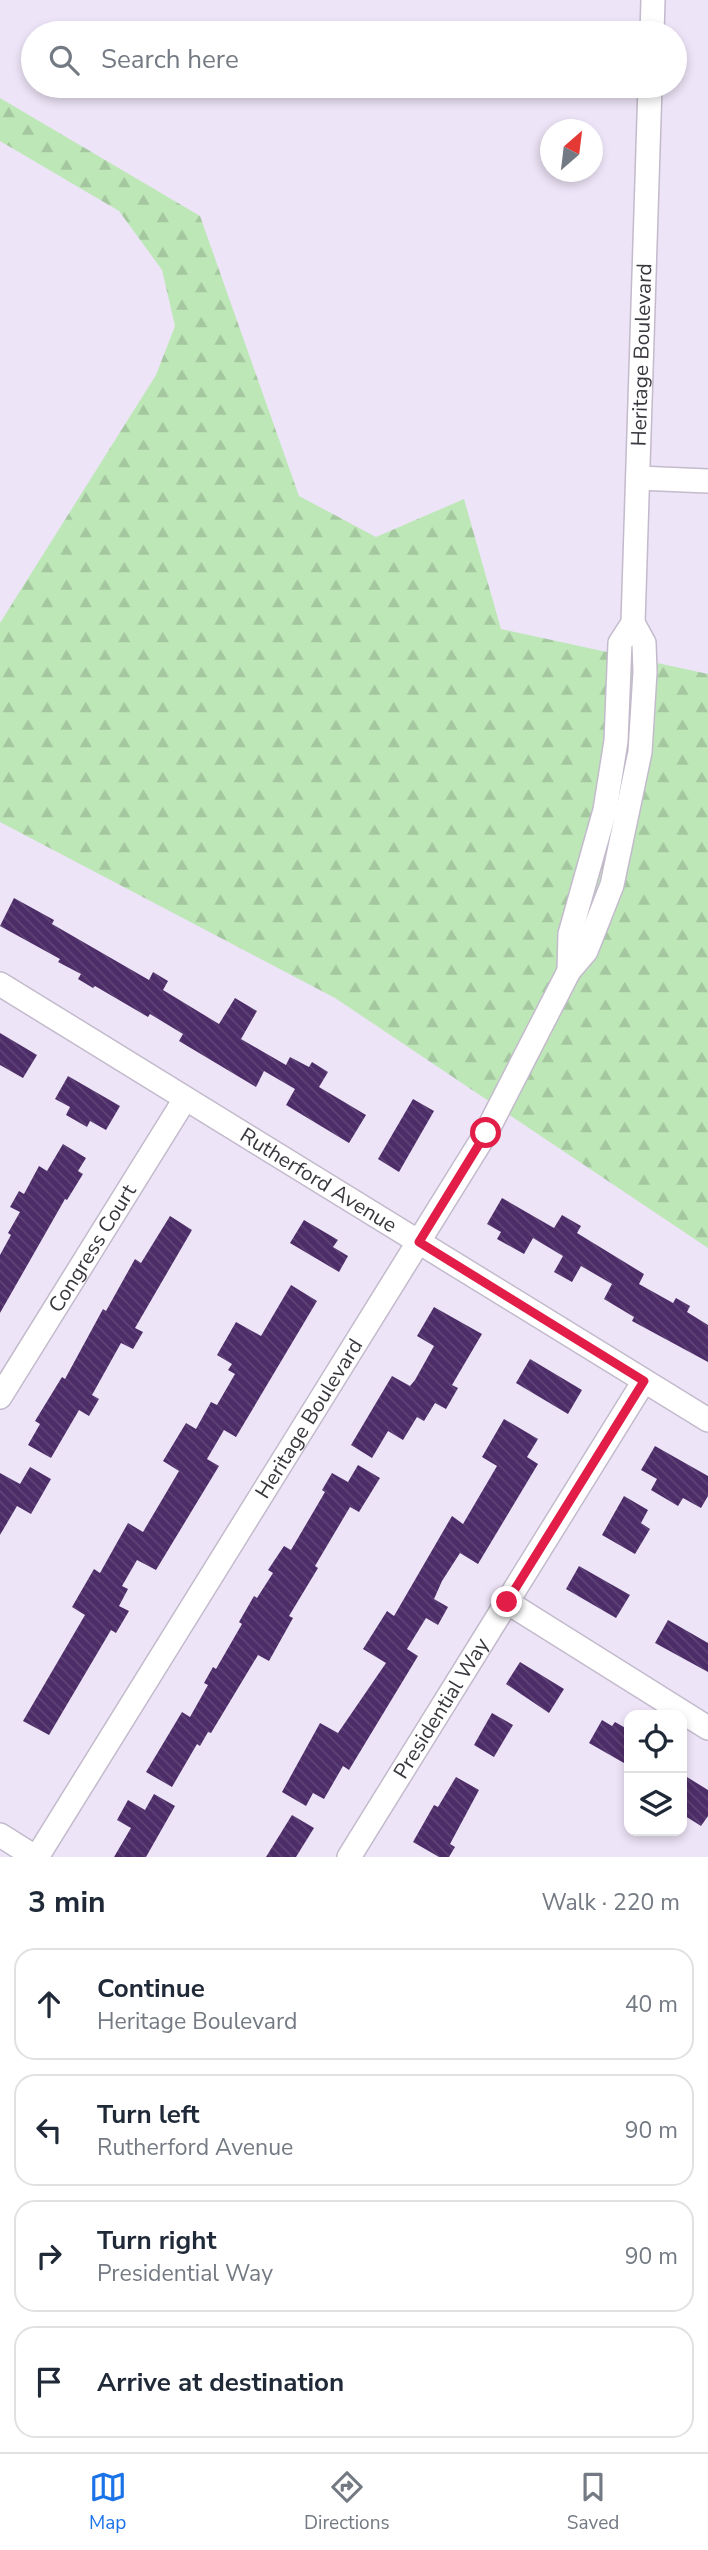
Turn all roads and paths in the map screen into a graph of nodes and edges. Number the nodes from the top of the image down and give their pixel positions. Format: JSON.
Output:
{"nodes":[{"id":1,"x":653,"y":0,"type":"edge"},
{"id":2,"x":652,"y":21,"type":"edge"},
{"id":3,"x":650,"y":98,"type":"edge"},
{"id":4,"x":638,"y":478,"type":"junction"},
{"id":5,"x":708,"y":481,"type":"edge"},
{"id":6,"x":0,"y":984,"type":"edge"},
{"id":7,"x":185,"y":1099,"type":"junction"},
{"id":8,"x":419,"y":1242,"type":"junction"},
{"id":9,"x":644,"y":1381,"type":"junction"},
{"id":10,"x":0,"y":1397,"type":"edge"},
{"id":11,"x":708,"y":1420,"type":"edge"},
{"id":12,"x":507,"y":1602,"type":"junction"},
{"id":13,"x":708,"y":1728,"type":"edge"},
{"id":14,"x":0,"y":1835,"type":"edge"},
{"id":15,"x":36,"y":1857,"type":"edge"},
{"id":16,"x":349,"y":1857,"type":"edge"}],
"edges":[{"from":1,"to":2,"type":"street"},
{"from":3,"to":4,"type":"street","name":"Heritage Boulevard"},
{"from":4,"to":5,"type":"street"},
{"from":4,"to":8,"type":"street","name":"Heritage Boulevard"},
{"from":6,"to":7,"type":"street","name":"Rutherford Avenue"},
{"from":7,"to":8,"type":"street","name":"Rutherford Avenue"},
{"from":7,"to":10,"type":"street","name":"Congress Court"},
{"from":8,"to":9,"type":"street","name":"Rutherford Avenue"},
{"from":8,"to":15,"type":"street","name":"Heritage Boulevard"},
{"from":9,"to":11,"type":"street","name":"Rutherford Avenue"},
{"from":9,"to":12,"type":"street","name":"Presidential Way"},
{"from":12,"to":13,"type":"street"},
{"from":12,"to":16,"type":"street","name":"Presidential Way"},
{"from":14,"to":15,"type":"street"}]}
